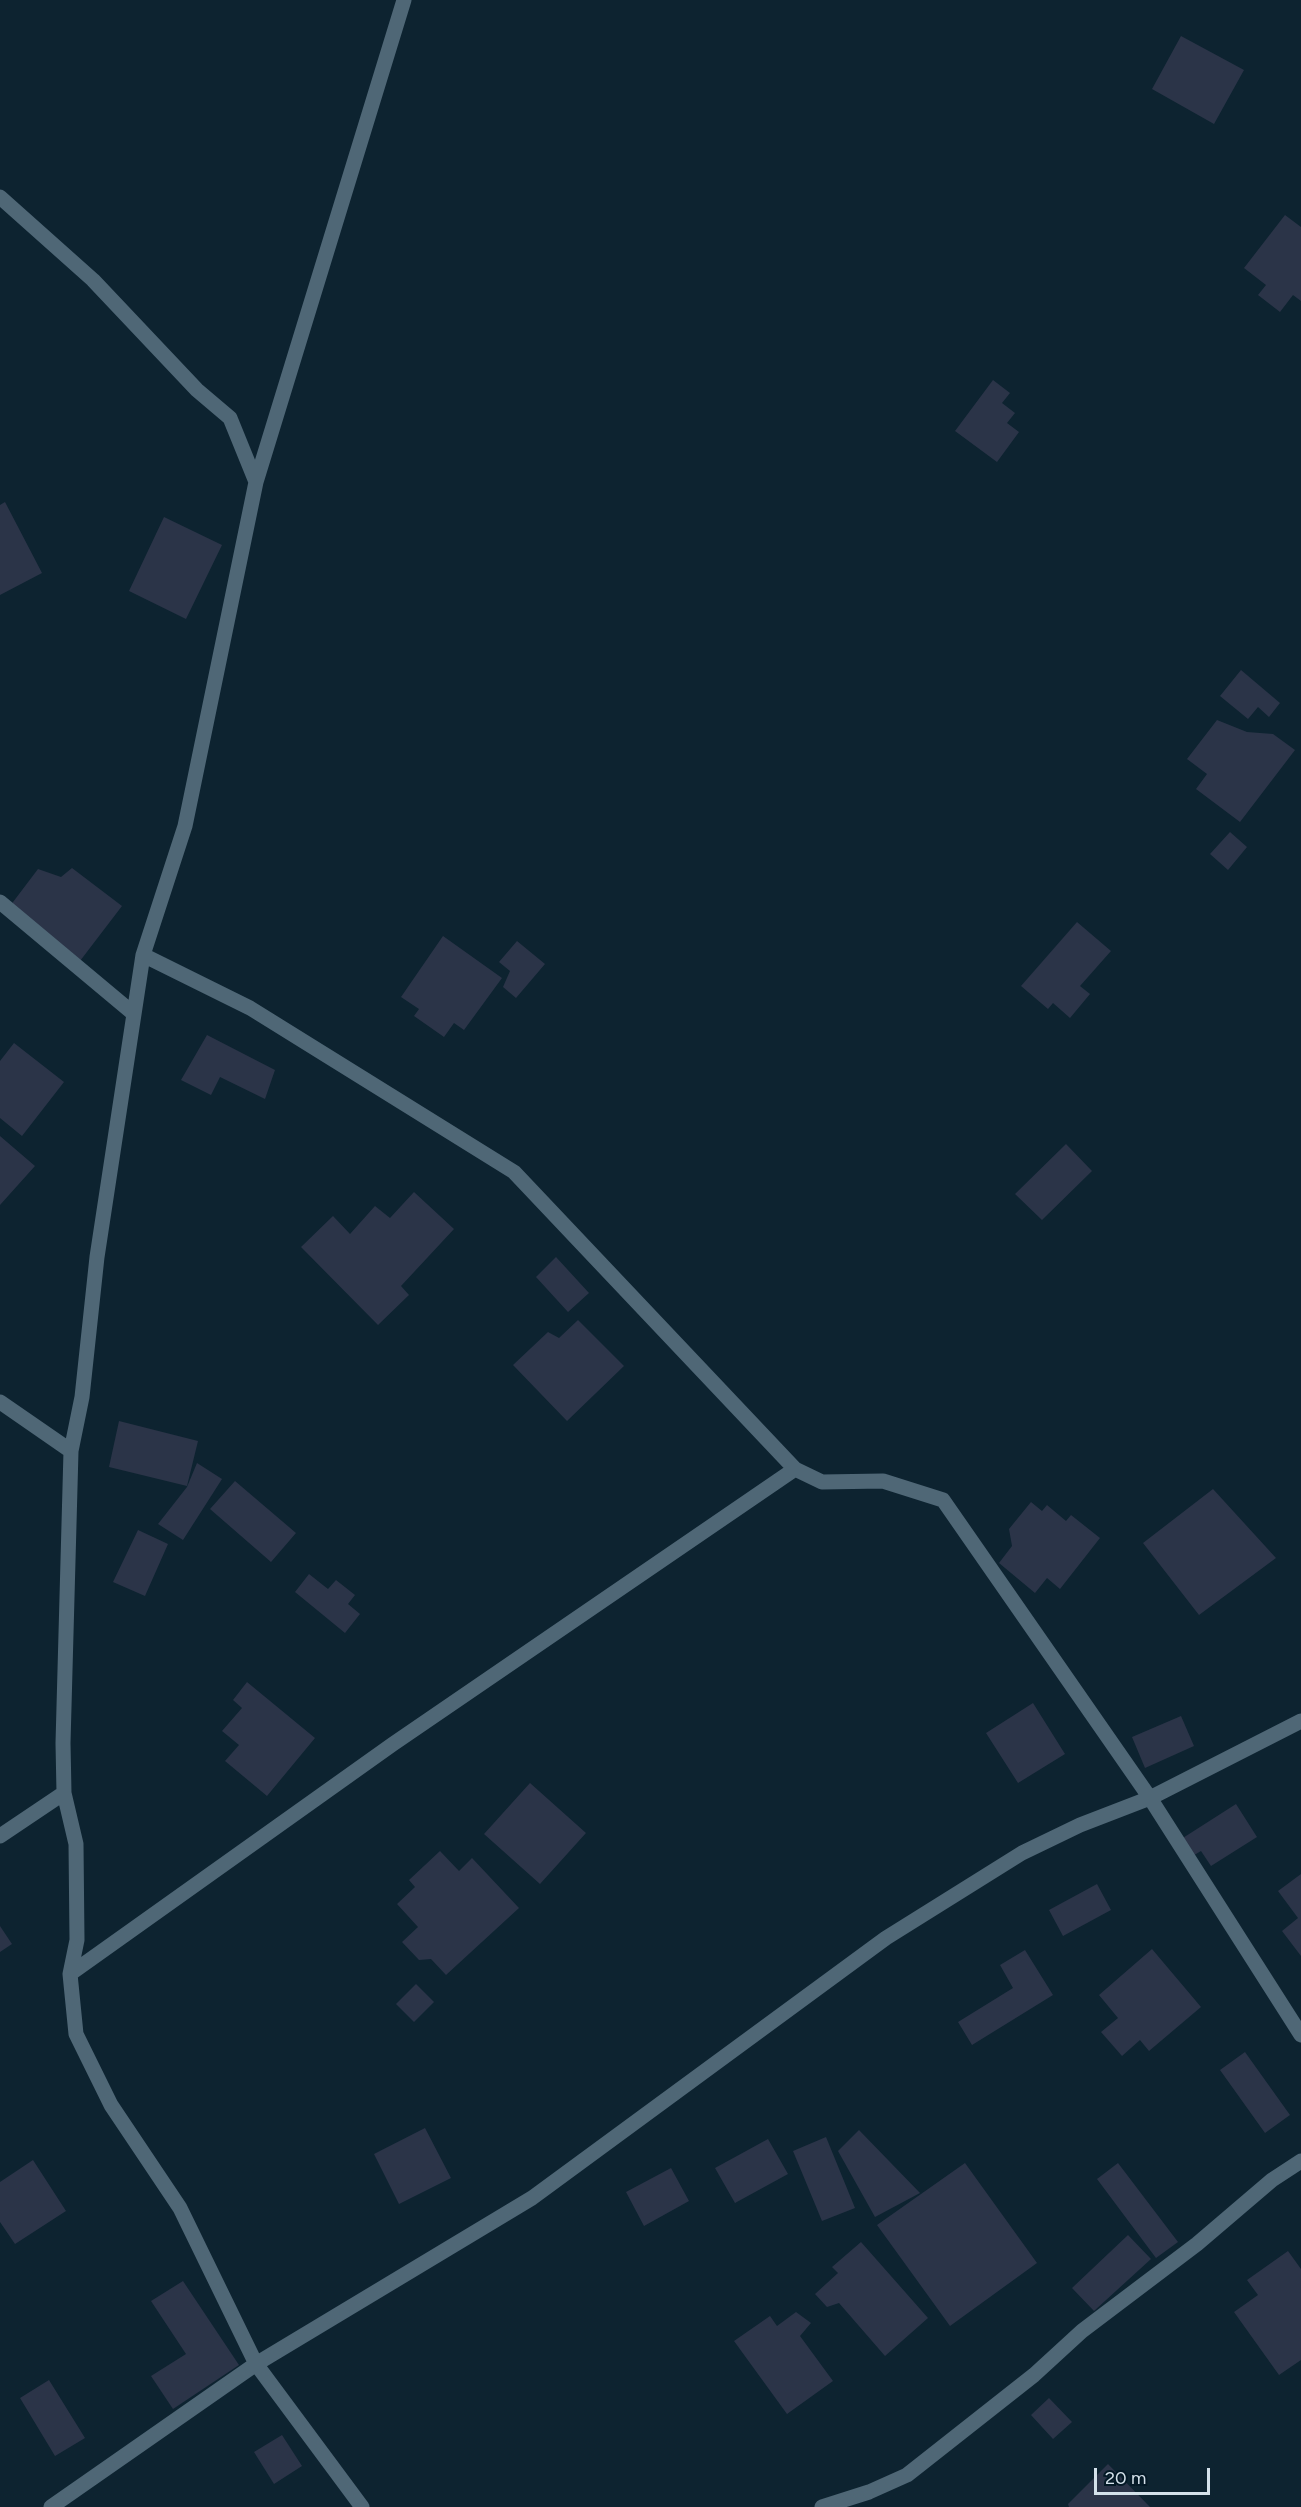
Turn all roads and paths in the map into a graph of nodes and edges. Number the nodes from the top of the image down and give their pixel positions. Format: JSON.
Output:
{"nodes":[{"id":1,"x":404,"y":0,"type":"edge"},
{"id":2,"x":0,"y":197,"type":"edge"},
{"id":3,"x":256,"y":482,"type":"junction"},
{"id":4,"x":0,"y":902,"type":"edge"},
{"id":5,"x":143,"y":955,"type":"junction"},
{"id":6,"x":134,"y":1014,"type":"junction"},
{"id":7,"x":0,"y":1402,"type":"edge"},
{"id":8,"x":71,"y":1451,"type":"junction"},
{"id":9,"x":795,"y":1469,"type":"junction"},
{"id":10,"x":1301,"y":1721,"type":"edge"},
{"id":11,"x":64,"y":1793,"type":"junction"},
{"id":12,"x":1150,"y":1798,"type":"junction"},
{"id":13,"x":0,"y":1836,"type":"edge"},
{"id":14,"x":70,"y":1974,"type":"junction"},
{"id":15,"x":1301,"y":2035,"type":"edge"},
{"id":16,"x":1301,"y":2161,"type":"edge"},
{"id":17,"x":256,"y":2364,"type":"junction"},
{"id":18,"x":51,"y":2507,"type":"edge"},
{"id":19,"x":362,"y":2507,"type":"edge"},
{"id":20,"x":822,"y":2507,"type":"edge"}],
"edges":[{"from":1,"to":3,"type":"street"},
{"from":2,"to":3,"type":"street"},
{"from":3,"to":5,"type":"street"},
{"from":4,"to":6,"type":"street"},
{"from":5,"to":6,"type":"street"},
{"from":5,"to":9,"type":"street"},
{"from":6,"to":8,"type":"street"},
{"from":7,"to":8,"type":"street"},
{"from":8,"to":11,"type":"street"},
{"from":9,"to":12,"type":"street"},
{"from":9,"to":14,"type":"street"},
{"from":10,"to":12,"type":"street"},
{"from":11,"to":13,"type":"street"},
{"from":11,"to":14,"type":"street"},
{"from":12,"to":15,"type":"street"},
{"from":12,"to":17,"type":"street"},
{"from":14,"to":17,"type":"street"},
{"from":16,"to":20,"type":"street"},
{"from":17,"to":18,"type":"street"},
{"from":17,"to":19,"type":"street"}]}
